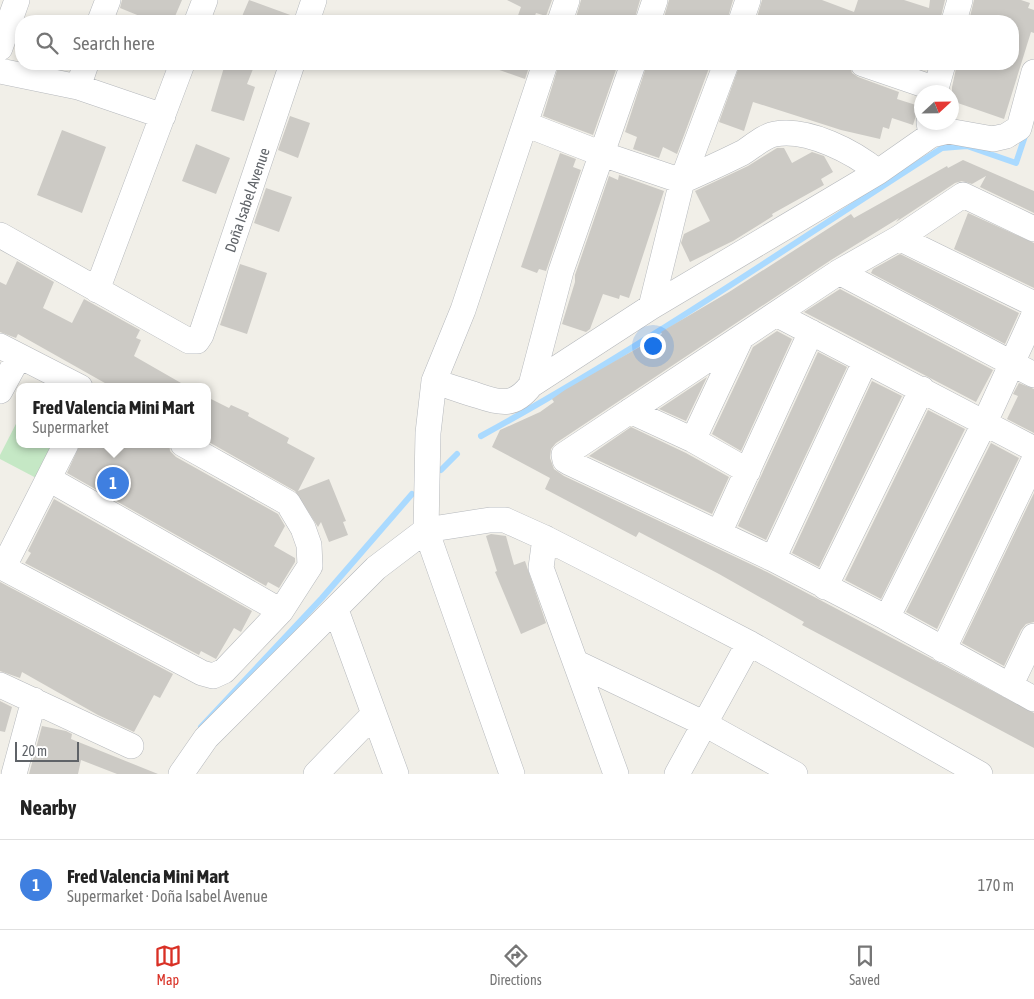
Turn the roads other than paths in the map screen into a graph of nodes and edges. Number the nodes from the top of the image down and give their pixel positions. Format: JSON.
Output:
{"nodes":[{"id":1,"x":17,"y":0,"type":"edge"},
{"id":2,"x":108,"y":0,"type":"edge"},
{"id":3,"x":205,"y":0,"type":"edge"},
{"id":4,"x":314,"y":0,"type":"edge"},
{"id":5,"x":567,"y":0,"type":"edge"},
{"id":6,"x":655,"y":0,"type":"edge"},
{"id":7,"x":748,"y":0,"type":"edge"},
{"id":8,"x":960,"y":0,"type":"edge"},
{"id":9,"x":102,"y":15,"type":"edge"},
{"id":10,"x":199,"y":15,"type":"edge"},
{"id":11,"x":308,"y":15,"type":"edge"},
{"id":12,"x":562,"y":15,"type":"edge"},
{"id":13,"x":650,"y":15,"type":"edge"},
{"id":14,"x":743,"y":15,"type":"edge"},
{"id":15,"x":956,"y":15,"type":"edge"},
{"id":16,"x":0,"y":48,"type":"edge"},
{"id":17,"x":84,"y":70,"type":"edge"},
{"id":18,"x":180,"y":70,"type":"edge"},
{"id":19,"x":290,"y":70,"type":"edge"},
{"id":20,"x":544,"y":70,"type":"edge"},
{"id":21,"x":631,"y":70,"type":"edge"},
{"id":22,"x":724,"y":70,"type":"edge"},
{"id":23,"x":879,"y":70,"type":"edge"},
{"id":24,"x":941,"y":70,"type":"edge"},
{"id":25,"x":0,"y":71,"type":"edge"},
{"id":26,"x":1034,"y":72,"type":"edge"},
{"id":27,"x":920,"y":85,"type":"edge"},
{"id":28,"x":938,"y":85,"type":"edge"},
{"id":29,"x":78,"y":87,"type":"junction"},
{"id":30,"x":163,"y":116,"type":"junction"},
{"id":31,"x":525,"y":124,"type":"junction"},
{"id":32,"x":929,"y":130,"type":"edge"},
{"id":33,"x":936,"y":130,"type":"edge"},
{"id":34,"x":602,"y":154,"type":"junction"},
{"id":35,"x":878,"y":172,"type":"junction"},
{"id":36,"x":682,"y":181,"type":"junction"},
{"id":37,"x":1034,"y":229,"type":"edge"},
{"id":38,"x":0,"y":235,"type":"edge"},
{"id":39,"x":899,"y":238,"type":"junction"},
{"id":40,"x":839,"y":272,"type":"junction"},
{"id":41,"x":98,"y":290,"type":"junction"},
{"id":42,"x":1034,"y":304,"type":"edge"},
{"id":43,"x":651,"y":307,"type":"junction"},
{"id":44,"x":776,"y":314,"type":"junction"},
{"id":45,"x":1034,"y":315,"type":"edge"},
{"id":46,"x":811,"y":332,"type":"junction"},
{"id":47,"x":741,"y":338,"type":"junction"},
{"id":48,"x":9,"y":351,"type":"edge"},
{"id":49,"x":865,"y":362,"type":"junction"},
{"id":50,"x":1012,"y":364,"type":"junction"},
{"id":51,"x":1034,"y":374,"type":"edge"},
{"id":52,"x":434,"y":381,"type":"junction"},
{"id":53,"x":72,"y":383,"type":"edge"},
{"id":54,"x":531,"y":385,"type":"junction"},
{"id":55,"x":922,"y":389,"type":"junction"},
{"id":56,"x":0,"y":391,"type":"edge"},
{"id":57,"x":630,"y":411,"type":"junction"},
{"id":58,"x":985,"y":422,"type":"junction"},
{"id":59,"x":693,"y":440,"type":"junction"},
{"id":60,"x":64,"y":448,"type":"edge"},
{"id":61,"x":190,"y":448,"type":"edge"},
{"id":62,"x":1034,"y":449,"type":"edge"},
{"id":63,"x":1034,"y":460,"type":"edge"},
{"id":64,"x":748,"y":471,"type":"junction"},
{"id":65,"x":49,"y":478,"type":"junction"},
{"id":66,"x":426,"y":530,"type":"junction"},
{"id":67,"x":719,"y":533,"type":"junction"},
{"id":68,"x":545,"y":538,"type":"junction"},
{"id":69,"x":773,"y":559,"type":"junction"},
{"id":70,"x":1,"y":567,"type":"edge"},
{"id":71,"x":825,"y":587,"type":"junction"},
{"id":72,"x":336,"y":610,"type":"junction"},
{"id":73,"x":281,"y":611,"type":"junction"},
{"id":74,"x":887,"y":618,"type":"junction"},
{"id":75,"x":1034,"y":636,"type":"edge"},
{"id":76,"x":749,"y":643,"type":"junction"},
{"id":77,"x":944,"y":650,"type":"junction"},
{"id":78,"x":577,"y":663,"type":"junction"},
{"id":79,"x":0,"y":685,"type":"edge"},
{"id":80,"x":1010,"y":686,"type":"junction"},
{"id":81,"x":1034,"y":699,"type":"edge"},
{"id":82,"x":34,"y":700,"type":"junction"},
{"id":83,"x":374,"y":714,"type":"junction"},
{"id":84,"x":703,"y":723,"type":"junction"},
{"id":85,"x":131,"y":746,"type":"dead end"},
{"id":86,"x":14,"y":774,"type":"edge"},
{"id":87,"x":181,"y":774,"type":"edge"},
{"id":88,"x":316,"y":774,"type":"edge"},
{"id":89,"x":396,"y":774,"type":"edge"},
{"id":90,"x":512,"y":774,"type":"edge"},
{"id":91,"x":616,"y":774,"type":"edge"},
{"id":92,"x":677,"y":774,"type":"edge"},
{"id":93,"x":795,"y":774,"type":"edge"},
{"id":94,"x":980,"y":774,"type":"edge"}],
"edges":[{"from":1,"to":16,"type":"street"},
{"from":2,"to":9,"type":"street"},
{"from":3,"to":10,"type":"street"},
{"from":4,"to":11,"type":"street"},
{"from":5,"to":12,"type":"street"},
{"from":6,"to":13,"type":"street"},
{"from":7,"to":14,"type":"street"},
{"from":8,"to":15,"type":"street"},
{"from":17,"to":29,"type":"street"},
{"from":18,"to":30,"type":"street"},
{"from":19,"to":41,"type":"street","name":"Doña Isabel Avenue"},
{"from":20,"to":31,"type":"street"},
{"from":21,"to":34,"type":"street"},
{"from":22,"to":36,"type":"street"},
{"from":23,"to":27,"type":"street"},
{"from":24,"to":28,"type":"street"},
{"from":25,"to":29,"type":"street"},
{"from":26,"to":33,"type":"street"},
{"from":29,"to":30,"type":"street"},
{"from":30,"to":41,"type":"street"},
{"from":31,"to":34,"type":"street"},
{"from":31,"to":52,"type":"street"},
{"from":32,"to":35,"type":"street"},
{"from":34,"to":36,"type":"street"},
{"from":34,"to":54,"type":"street"},
{"from":35,"to":36,"type":"street"},
{"from":35,"to":43,"type":"street"},
{"from":36,"to":43,"type":"street"},
{"from":37,"to":39,"type":"street"},
{"from":38,"to":41,"type":"street"},
{"from":39,"to":40,"type":"street"},
{"from":39,"to":42,"type":"street"},
{"from":40,"to":44,"type":"street"},
{"from":40,"to":50,"type":"street"},
{"from":43,"to":54,"type":"street"},
{"from":44,"to":46,"type":"street"},
{"from":44,"to":47,"type":"street"},
{"from":45,"to":50,"type":"street"},
{"from":46,"to":49,"type":"street"},
{"from":46,"to":64,"type":"street"},
{"from":47,"to":57,"type":"street"},
{"from":47,"to":59,"type":"street"},
{"from":48,"to":53,"type":"street"},
{"from":48,"to":56,"type":"street"},
{"from":49,"to":55,"type":"street"},
{"from":49,"to":69,"type":"street"},
{"from":50,"to":51,"type":"street"},
{"from":50,"to":58,"type":"street"},
{"from":52,"to":54,"type":"street"},
{"from":52,"to":66,"type":"street"},
{"from":55,"to":58,"type":"street"},
{"from":55,"to":71,"type":"street"},
{"from":57,"to":59,"type":"street"},
{"from":57,"to":67,"type":"street"},
{"from":58,"to":62,"type":"street"},
{"from":58,"to":74,"type":"street"},
{"from":59,"to":64,"type":"street"},
{"from":60,"to":65,"type":"street"},
{"from":61,"to":73,"type":"street"},
{"from":63,"to":77,"type":"street"},
{"from":64,"to":67,"type":"street"},
{"from":65,"to":70,"type":"street"},
{"from":65,"to":73,"type":"street"},
{"from":66,"to":68,"type":"street"},
{"from":66,"to":72,"type":"street"},
{"from":66,"to":90,"type":"street"},
{"from":67,"to":69,"type":"street"},
{"from":68,"to":76,"type":"street"},
{"from":68,"to":78,"type":"street"},
{"from":69,"to":71,"type":"street"},
{"from":70,"to":73,"type":"street"},
{"from":71,"to":74,"type":"street"},
{"from":72,"to":83,"type":"street"},
{"from":72,"to":87,"type":"street"},
{"from":74,"to":77,"type":"street"},
{"from":75,"to":80,"type":"street"},
{"from":76,"to":84,"type":"street"},
{"from":76,"to":94,"type":"street"},
{"from":77,"to":80,"type":"street"},
{"from":78,"to":84,"type":"street"},
{"from":78,"to":91,"type":"street"},
{"from":79,"to":82,"type":"street"},
{"from":80,"to":81,"type":"street"},
{"from":82,"to":85,"type":"street"},
{"from":82,"to":86,"type":"street"},
{"from":83,"to":88,"type":"street"},
{"from":83,"to":89,"type":"street"},
{"from":84,"to":92,"type":"street"},
{"from":84,"to":93,"type":"street"}]}
